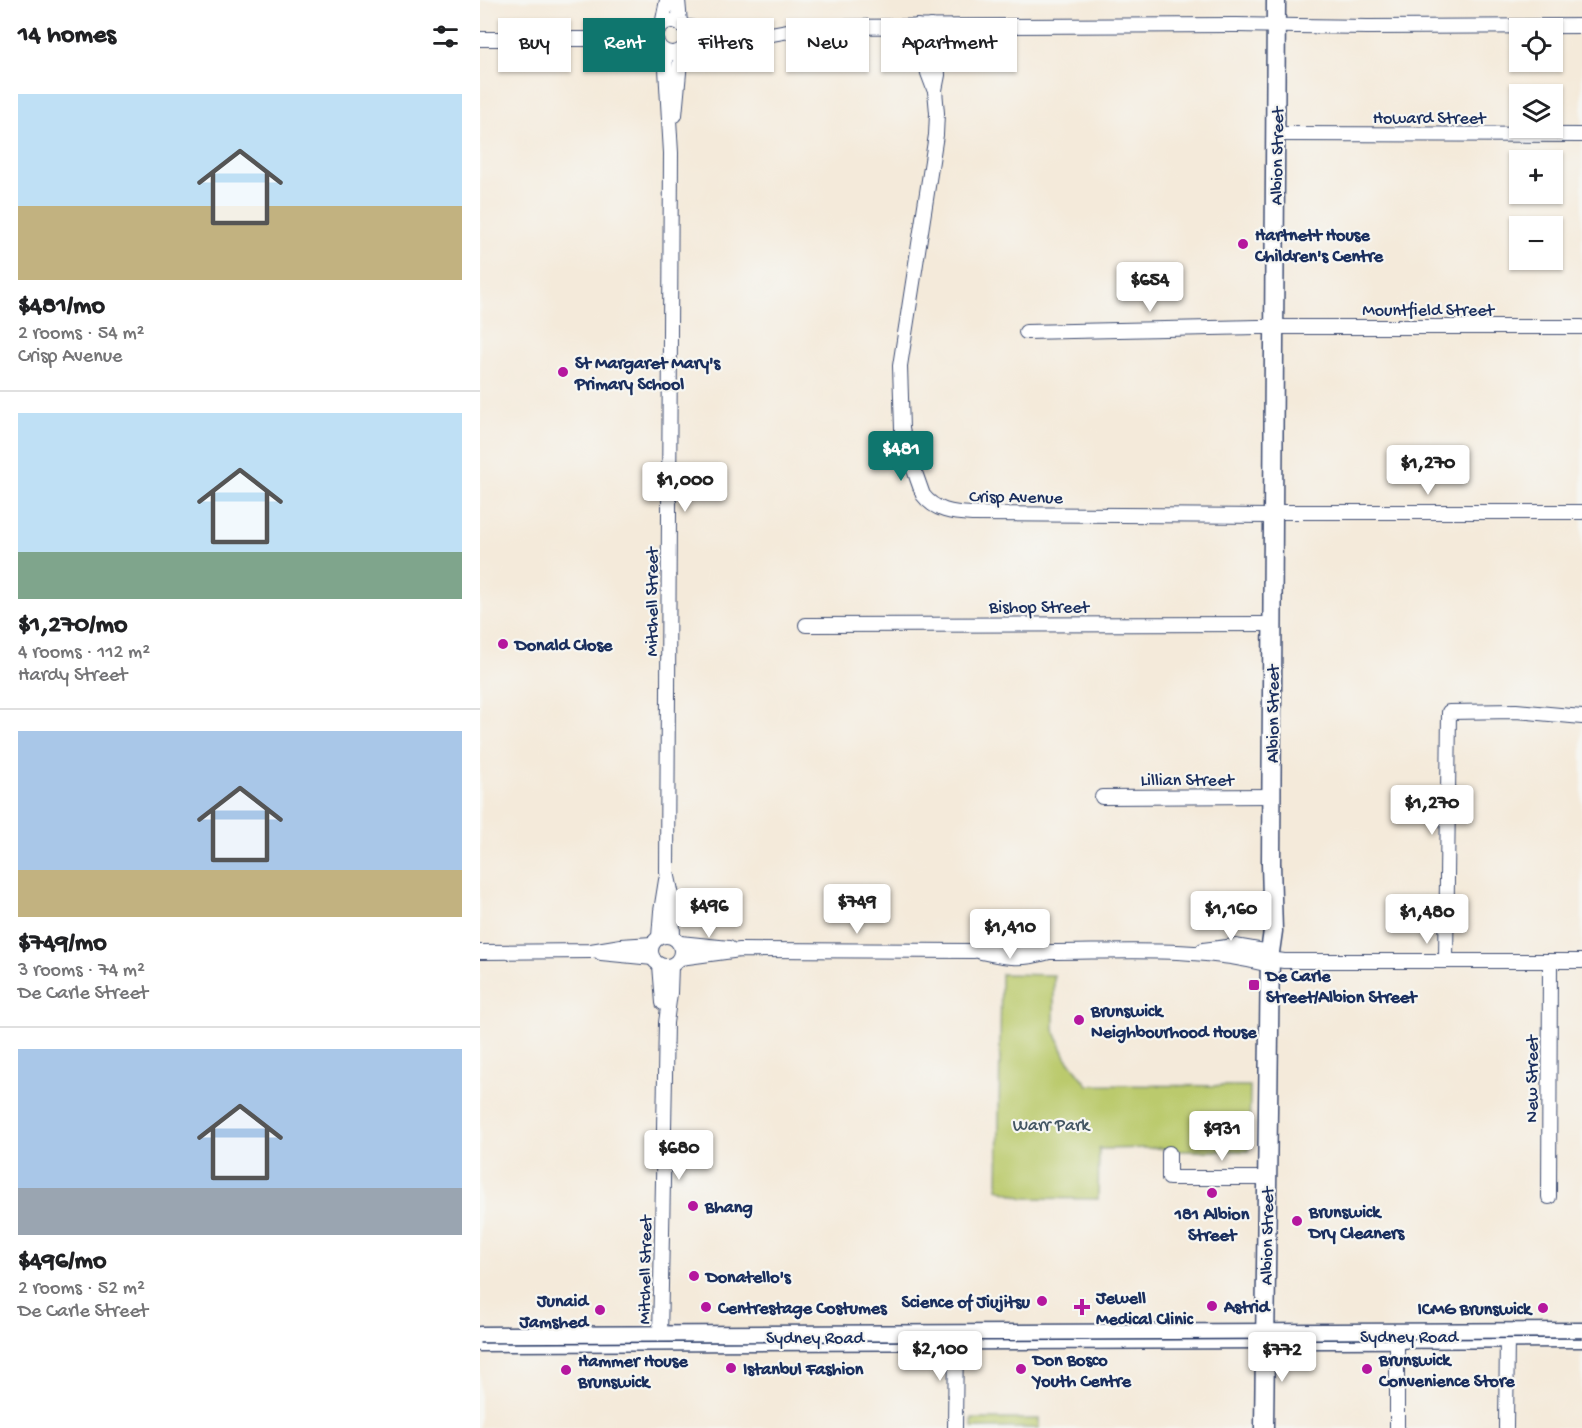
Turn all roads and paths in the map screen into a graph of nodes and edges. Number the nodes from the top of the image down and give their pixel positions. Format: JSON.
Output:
{"nodes":[{"id":1,"x":667,"y":0,"type":"edge"},
{"id":2,"x":678,"y":0,"type":"edge"},
{"id":3,"x":1276,"y":0,"type":"edge"},
{"id":4,"x":662,"y":18,"type":"edge"},
{"id":5,"x":681,"y":18,"type":"edge"},
{"id":6,"x":881,"y":26,"type":"edge"},
{"id":7,"x":1268,"y":26,"type":"junction"},
{"id":8,"x":1017,"y":27,"type":"edge"},
{"id":9,"x":1582,"y":27,"type":"edge"},
{"id":10,"x":774,"y":34,"type":"edge"},
{"id":11,"x":480,"y":39,"type":"edge"},
{"id":12,"x":583,"y":39,"type":"edge"},
{"id":13,"x":664,"y":72,"type":"edge"},
{"id":14,"x":680,"y":72,"type":"edge"},
{"id":15,"x":928,"y":72,"type":"edge"},
{"id":16,"x":1276,"y":134,"type":"junction"},
{"id":17,"x":1582,"y":135,"type":"edge"},
{"id":18,"x":671,"y":153,"type":"junction"},
{"id":19,"x":1274,"y":327,"type":"junction"},
{"id":20,"x":1582,"y":327,"type":"edge"},
{"id":21,"x":1026,"y":332,"type":"dead end"},
{"id":22,"x":1582,"y":512,"type":"edge"},
{"id":23,"x":1274,"y":514,"type":"junction"},
{"id":24,"x":1273,"y":624,"type":"junction"},
{"id":25,"x":806,"y":625,"type":"dead end"},
{"id":26,"x":1582,"y":717,"type":"edge"},
{"id":27,"x":1272,"y":796,"type":"junction"},
{"id":28,"x":1102,"y":797,"type":"dead end"},
{"id":29,"x":666,"y":951,"type":"junction"},
{"id":30,"x":480,"y":952,"type":"edge"},
{"id":31,"x":1270,"y":959,"type":"junction"},
{"id":32,"x":1446,"y":961,"type":"junction"},
{"id":33,"x":1550,"y":961,"type":"junction"},
{"id":34,"x":1582,"y":961,"type":"edge"},
{"id":35,"x":1169,"y":1153,"type":"dead end"},
{"id":36,"x":1267,"y":1178,"type":"junction"},
{"id":37,"x":1548,"y":1197,"type":"dead end"},
{"id":38,"x":1507,"y":1335,"type":"junction"},
{"id":39,"x":1582,"y":1335,"type":"edge"},
{"id":40,"x":1397,"y":1336,"type":"junction"},
{"id":41,"x":956,"y":1337,"type":"junction"},
{"id":42,"x":1264,"y":1337,"type":"junction"},
{"id":43,"x":660,"y":1338,"type":"junction"},
{"id":44,"x":480,"y":1339,"type":"edge"},
{"id":45,"x":955,"y":1428,"type":"edge"},
{"id":46,"x":1264,"y":1428,"type":"edge"},
{"id":47,"x":1397,"y":1428,"type":"edge"},
{"id":48,"x":1506,"y":1428,"type":"edge"}],
"edges":[{"from":1,"to":4,"type":"street"},
{"from":2,"to":5,"type":"street"},
{"from":3,"to":7,"type":"street","name":"Albion Street"},
{"from":6,"to":10,"type":"street"},
{"from":7,"to":8,"type":"street"},
{"from":7,"to":9,"type":"street"},
{"from":7,"to":16,"type":"street","name":"Albion Street"},
{"from":11,"to":12,"type":"street"},
{"from":13,"to":18,"type":"street","name":"Mitchell Street"},
{"from":14,"to":18,"type":"street","name":"Mitchell Street"},
{"from":15,"to":23,"type":"street","name":"Crisp Avenue"},
{"from":16,"to":17,"type":"street","name":"Howard Street"},
{"from":16,"to":19,"type":"street","name":"Albion Street"},
{"from":18,"to":29,"type":"street","name":"Mitchell Street"},
{"from":19,"to":20,"type":"street","name":"Mountfield Street"},
{"from":19,"to":21,"type":"street","name":"Mountfield Street"},
{"from":19,"to":23,"type":"street","name":"Albion Street"},
{"from":22,"to":23,"type":"street"},
{"from":23,"to":24,"type":"street","name":"Albion Street"},
{"from":24,"to":25,"type":"street","name":"Bishop Street"},
{"from":24,"to":27,"type":"street","name":"Albion Street"},
{"from":26,"to":32,"type":"street"},
{"from":27,"to":28,"type":"street","name":"Lillian Street"},
{"from":27,"to":31,"type":"street","name":"Albion Street"},
{"from":29,"to":30,"type":"street"},
{"from":29,"to":31,"type":"street"},
{"from":29,"to":43,"type":"street","name":"Mitchell Street"},
{"from":31,"to":32,"type":"street"},
{"from":31,"to":36,"type":"street","name":"Albion Street"},
{"from":32,"to":33,"type":"street"},
{"from":33,"to":34,"type":"street"},
{"from":33,"to":37,"type":"street","name":"New Street"},
{"from":35,"to":36,"type":"street"},
{"from":36,"to":42,"type":"street","name":"Albion Street"},
{"from":38,"to":39,"type":"highway","name":"Sydney Road"},
{"from":38,"to":40,"type":"highway","name":"Sydney Road"},
{"from":38,"to":48,"type":"street"},
{"from":40,"to":42,"type":"highway","name":"Sydney Road"},
{"from":40,"to":47,"type":"street"},
{"from":41,"to":42,"type":"highway","name":"Sydney Road"},
{"from":41,"to":43,"type":"highway","name":"Sydney Road"},
{"from":41,"to":45,"type":"street"},
{"from":42,"to":46,"type":"street","name":"Albion Street"},
{"from":43,"to":44,"type":"highway","name":"Sydney Road"}]}
